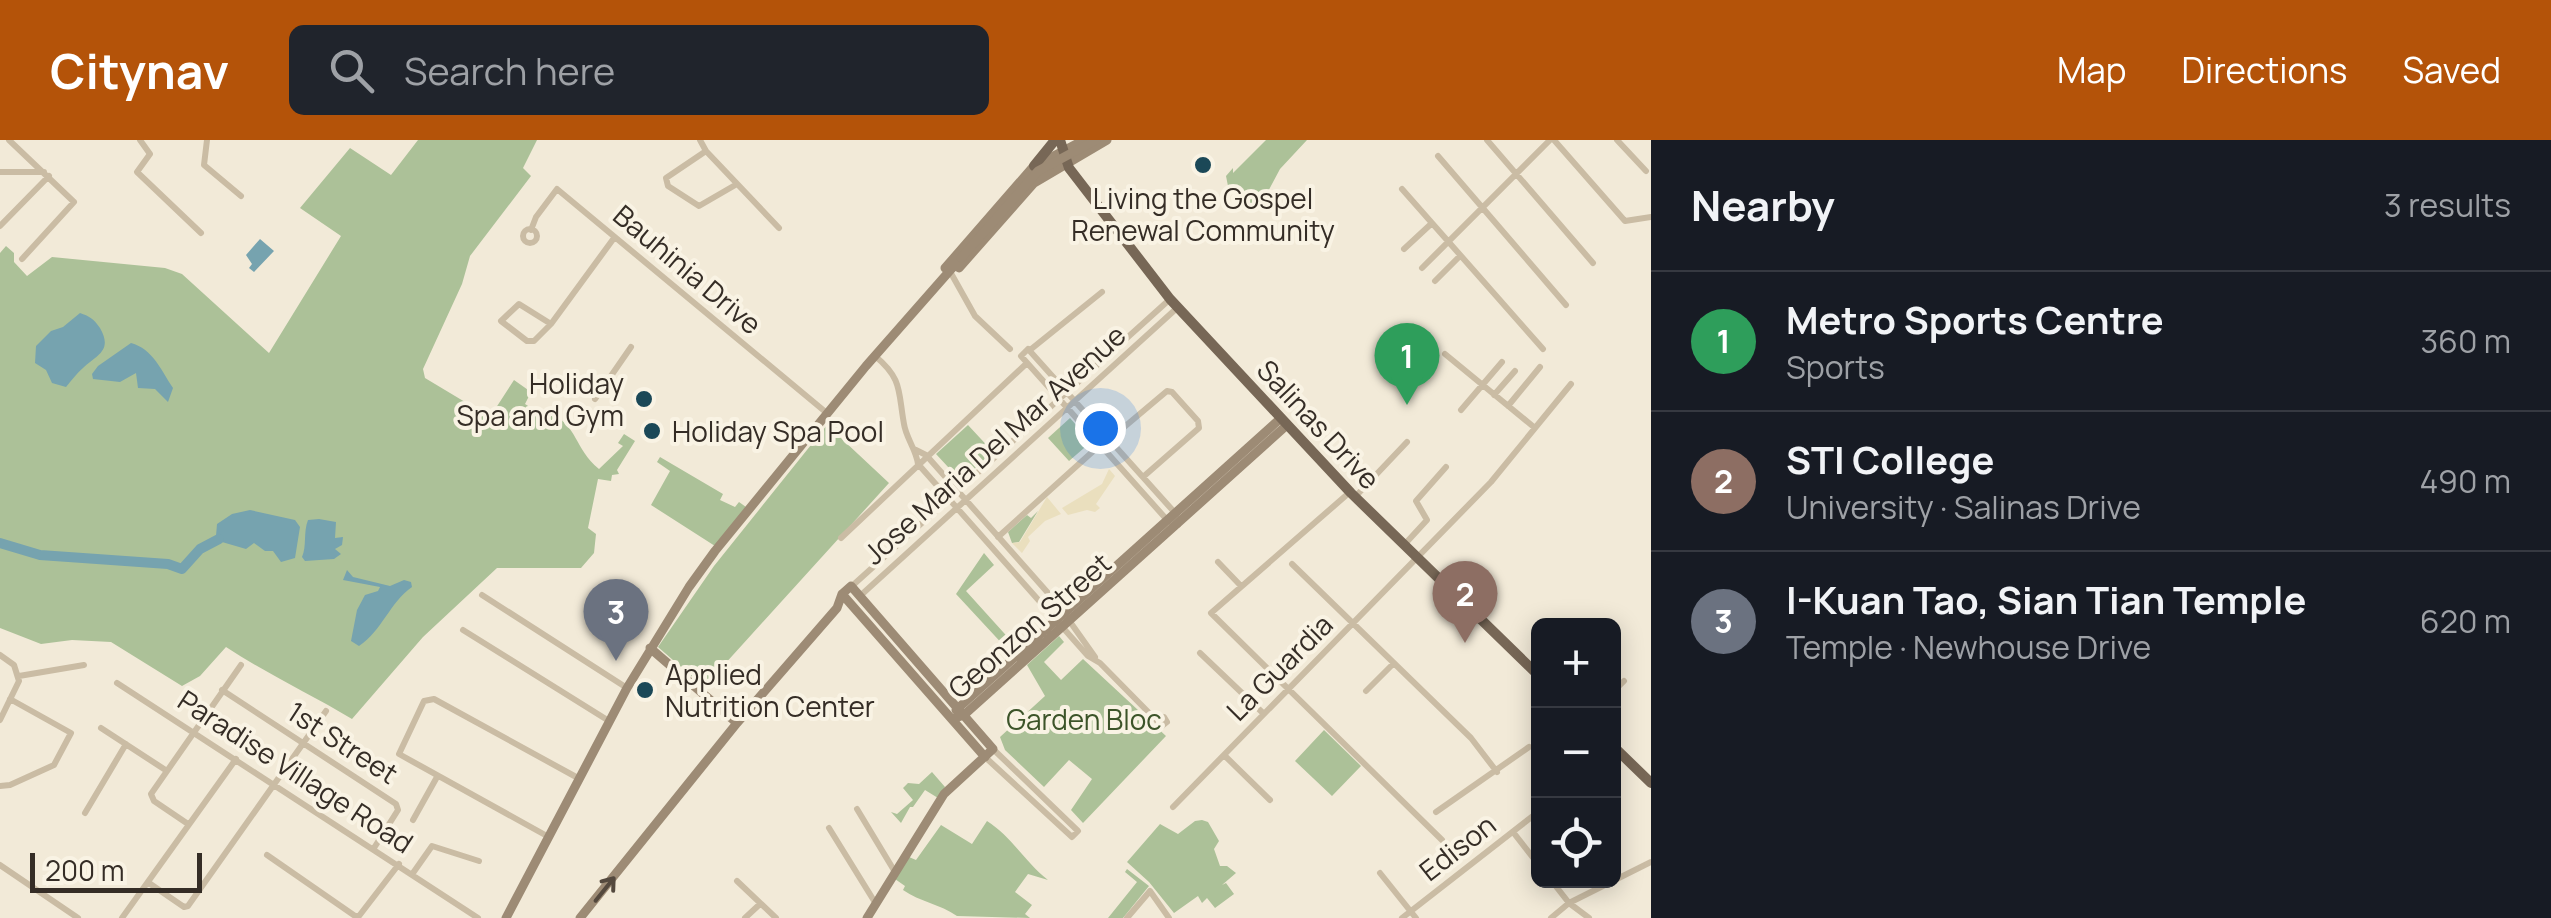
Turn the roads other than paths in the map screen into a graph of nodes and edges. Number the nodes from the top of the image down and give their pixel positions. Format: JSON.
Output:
{"nodes":[{"id":1,"x":9,"y":140,"type":"edge"},
{"id":2,"x":140,"y":140,"type":"edge"},
{"id":3,"x":208,"y":140,"type":"edge"},
{"id":4,"x":700,"y":140,"type":"edge"},
{"id":5,"x":1084,"y":140,"type":"edge"},
{"id":6,"x":1488,"y":140,"type":"edge"},
{"id":7,"x":1552,"y":140,"type":"edge"},
{"id":8,"x":1617,"y":140,"type":"edge"},
{"id":9,"x":1098,"y":141,"type":"edge"},
{"id":10,"x":1064,"y":149,"type":"edge"},
{"id":11,"x":706,"y":151,"type":"junction"},
{"id":12,"x":1438,"y":156,"type":"dead end"},
{"id":13,"x":1036,"y":170,"type":"junction"},
{"id":14,"x":0,"y":172,"type":"edge"},
{"id":15,"x":1646,"y":172,"type":"dead end"},
{"id":16,"x":1517,"y":173,"type":"junction"},
{"id":17,"x":46,"y":174,"type":"junction"},
{"id":18,"x":738,"y":184,"type":"junction"},
{"id":19,"x":1402,"y":189,"type":"dead end"},
{"id":20,"x":241,"y":196,"type":"dead end"},
{"id":21,"x":1482,"y":207,"type":"junction"},
{"id":22,"x":1651,"y":217,"type":"edge"},
{"id":23,"x":1431,"y":224,"type":"junction"},
{"id":24,"x":0,"y":226,"type":"edge"},
{"id":25,"x":779,"y":228,"type":"dead end"},
{"id":26,"x":531,"y":230,"type":"dead end"},
{"id":27,"x":201,"y":233,"type":"dead end"},
{"id":28,"x":614,"y":238,"type":"junction"},
{"id":29,"x":1447,"y":242,"type":"junction"},
{"id":30,"x":1404,"y":248,"type":"dead end"},
{"id":31,"x":1460,"y":256,"type":"junction"},
{"id":32,"x":22,"y":260,"type":"dead end"},
{"id":33,"x":1593,"y":263,"type":"dead end"},
{"id":34,"x":1422,"y":268,"type":"dead end"},
{"id":35,"x":952,"y":276,"type":"junction"},
{"id":36,"x":1435,"y":281,"type":"dead end"},
{"id":37,"x":1102,"y":292,"type":"dead end"},
{"id":38,"x":1174,"y":303,"type":"junction"},
{"id":39,"x":1566,"y":305,"type":"dead end"},
{"id":40,"x":914,"y":311,"type":"junction"},
{"id":41,"x":550,"y":324,"type":"junction"},
{"id":42,"x":631,"y":346,"type":"dead end"},
{"id":43,"x":1542,"y":348,"type":"dead end"},
{"id":44,"x":1010,"y":349,"type":"dead end"},
{"id":45,"x":1030,"y":350,"type":"junction"},
{"id":46,"x":1444,"y":354,"type":"dead end"},
{"id":47,"x":874,"y":356,"type":"junction"},
{"id":48,"x":1502,"y":362,"type":"dead end"},
{"id":49,"x":1028,"y":363,"type":"junction"},
{"id":50,"x":1540,"y":367,"type":"dead end"},
{"id":51,"x":1515,"y":370,"type":"dead end"},
{"id":52,"x":1571,"y":384,"type":"dead end"},
{"id":53,"x":1482,"y":386,"type":"junction"},
{"id":54,"x":1067,"y":392,"type":"junction"},
{"id":55,"x":1494,"y":396,"type":"junction"},
{"id":56,"x":596,"y":399,"type":"dead end"},
{"id":57,"x":1060,"y":399,"type":"junction"},
{"id":58,"x":1075,"y":401,"type":"junction"},
{"id":59,"x":1508,"y":406,"type":"junction"},
{"id":60,"x":1067,"y":408,"type":"junction"},
{"id":61,"x":1461,"y":410,"type":"dead end"},
{"id":62,"x":828,"y":414,"type":"junction"},
{"id":63,"x":1284,"y":422,"type":"junction"},
{"id":64,"x":1535,"y":428,"type":"junction"},
{"id":65,"x":1110,"y":440,"type":"junction"},
{"id":66,"x":1407,"y":442,"type":"dead end"},
{"id":67,"x":1100,"y":445,"type":"junction"},
{"id":68,"x":916,"y":450,"type":"junction"},
{"id":69,"x":926,"y":456,"type":"junction"},
{"id":70,"x":918,"y":464,"type":"junction"},
{"id":71,"x":1446,"y":467,"type":"dead end"},
{"id":72,"x":1143,"y":477,"type":"junction"},
{"id":73,"x":957,"y":490,"type":"junction"},
{"id":74,"x":1352,"y":494,"type":"junction"},
{"id":75,"x":949,"y":498,"type":"junction"},
{"id":76,"x":966,"y":500,"type":"junction"},
{"id":77,"x":957,"y":507,"type":"junction"},
{"id":78,"x":1174,"y":520,"type":"junction"},
{"id":79,"x":998,"y":536,"type":"junction"},
{"id":80,"x":841,"y":538,"type":"dead end"},
{"id":81,"x":1404,"y":544,"type":"junction"},
{"id":82,"x":1417,"y":557,"type":"junction"},
{"id":83,"x":1218,"y":562,"type":"dead end"},
{"id":84,"x":1292,"y":564,"type":"dead end"},
{"id":85,"x":851,"y":586,"type":"junction"},
{"id":86,"x":1242,"y":586,"type":"junction"},
{"id":87,"x":842,"y":594,"type":"junction"},
{"id":88,"x":482,"y":595,"type":"dead end"},
{"id":89,"x":860,"y":596,"type":"junction"},
{"id":90,"x":850,"y":604,"type":"junction"},
{"id":91,"x":837,"y":608,"type":"junction"},
{"id":92,"x":1064,"y":620,"type":"junction"},
{"id":93,"x":1355,"y":623,"type":"junction"},
{"id":94,"x":464,"y":630,"type":"dead end"},
{"id":95,"x":650,"y":648,"type":"junction"},
{"id":96,"x":1200,"y":653,"type":"dead end"},
{"id":97,"x":0,"y":655,"type":"edge"},
{"id":98,"x":1394,"y":663,"type":"junction"},
{"id":99,"x":84,"y":665,"type":"dead end"},
{"id":100,"x":241,"y":665,"type":"dead end"},
{"id":101,"x":1531,"y":668,"type":"edge"},
{"id":102,"x":19,"y":676,"type":"junction"},
{"id":103,"x":1624,"y":681,"type":"dead end"},
{"id":104,"x":117,"y":683,"type":"dead end"},
{"id":105,"x":1621,"y":684,"type":"edge"},
{"id":106,"x":627,"y":688,"type":"junction"},
{"id":107,"x":222,"y":690,"type":"junction"},
{"id":108,"x":1289,"y":690,"type":"junction"},
{"id":109,"x":1366,"y":691,"type":"dead end"},
{"id":110,"x":10,"y":699,"type":"junction"},
{"id":111,"x":326,"y":711,"type":"dead end"},
{"id":112,"x":960,"y":712,"type":"junction"},
{"id":113,"x":1264,"y":714,"type":"junction"},
{"id":114,"x":1152,"y":716,"type":"dead end"},
{"id":115,"x":952,"y":719,"type":"junction"},
{"id":116,"x":0,"y":720,"type":"edge"},
{"id":117,"x":609,"y":721,"type":"junction"},
{"id":118,"x":737,"y":724,"type":"junction"},
{"id":119,"x":101,"y":728,"type":"dead end"},
{"id":120,"x":193,"y":732,"type":"junction"},
{"id":121,"x":304,"y":742,"type":"junction"},
{"id":122,"x":126,"y":744,"type":"junction"},
{"id":123,"x":1529,"y":747,"type":"dead end"},
{"id":124,"x":989,"y":753,"type":"junction"},
{"id":125,"x":1224,"y":755,"type":"junction"},
{"id":126,"x":1621,"y":755,"type":"edge"},
{"id":127,"x":236,"y":759,"type":"junction"},
{"id":128,"x":166,"y":771,"type":"junction"},
{"id":129,"x":1497,"y":772,"type":"junction"},
{"id":130,"x":437,"y":776,"type":"junction"},
{"id":131,"x":578,"y":778,"type":"junction"},
{"id":132,"x":1651,"y":782,"type":"edge"},
{"id":133,"x":276,"y":784,"type":"junction"},
{"id":134,"x":0,"y":786,"type":"edge"},
{"id":135,"x":1036,"y":791,"type":"junction"},
{"id":136,"x":1029,"y":798,"type":"junction"},
{"id":137,"x":1270,"y":800,"type":"dead end"},
{"id":138,"x":1173,"y":808,"type":"dead end"},
{"id":139,"x":857,"y":809,"type":"dead end"},
{"id":140,"x":1436,"y":812,"type":"dead end"},
{"id":141,"x":85,"y":814,"type":"dead end"},
{"id":142,"x":1531,"y":818,"type":"edge"},
{"id":143,"x":413,"y":820,"type":"dead end"},
{"id":144,"x":188,"y":824,"type":"junction"},
{"id":145,"x":829,"y":828,"type":"dead end"},
{"id":146,"x":1514,"y":832,"type":"junction"},
{"id":147,"x":547,"y":836,"type":"junction"},
{"id":148,"x":1442,"y":840,"type":"dead end"},
{"id":149,"x":374,"y":848,"type":"junction"},
{"id":150,"x":266,"y":855,"type":"dead end"},
{"id":151,"x":1531,"y":855,"type":"edge"},
{"id":152,"x":479,"y":862,"type":"dead end"},
{"id":153,"x":1651,"y":862,"type":"edge"},
{"id":154,"x":399,"y":864,"type":"junction"},
{"id":155,"x":0,"y":865,"type":"edge"},
{"id":156,"x":895,"y":872,"type":"junction"},
{"id":157,"x":413,"y":873,"type":"junction"},
{"id":158,"x":1380,"y":873,"type":"dead end"},
{"id":159,"x":737,"y":881,"type":"dead end"},
{"id":160,"x":148,"y":882,"type":"junction"},
{"id":161,"x":1558,"y":888,"type":"edge"},
{"id":162,"x":1569,"y":903,"type":"junction"},
{"id":163,"x":760,"y":904,"type":"junction"},
{"id":164,"x":876,"y":904,"type":"junction"},
{"id":165,"x":1413,"y":915,"type":"edge"},
{"id":166,"x":78,"y":918,"type":"edge"},
{"id":167,"x":122,"y":918,"type":"edge"},
{"id":168,"x":478,"y":918,"type":"edge"},
{"id":169,"x":506,"y":918,"type":"edge"},
{"id":170,"x":580,"y":918,"type":"edge"},
{"id":171,"x":746,"y":918,"type":"edge"},
{"id":172,"x":776,"y":918,"type":"edge"},
{"id":173,"x":866,"y":918,"type":"edge"},
{"id":174,"x":1127,"y":918,"type":"edge"},
{"id":175,"x":1169,"y":918,"type":"edge"},
{"id":176,"x":1402,"y":918,"type":"edge"},
{"id":177,"x":1551,"y":918,"type":"edge"},
{"id":178,"x":1588,"y":918,"type":"edge"}],
"edges":[{"from":1,"to":17,"type":"street"},
{"from":2,"to":27,"type":"street"},
{"from":3,"to":20,"type":"street"},
{"from":4,"to":11,"type":"street"},
{"from":5,"to":10,"type":"street"},
{"from":6,"to":16,"type":"street"},
{"from":7,"to":16,"type":"street"},
{"from":7,"to":22,"type":"street"},
{"from":8,"to":15,"type":"street"},
{"from":9,"to":10,"type":"street"},
{"from":9,"to":40,"type":"street","bridge":true},
{"from":10,"to":13,"type":"main road"},
{"from":10,"to":13,"type":"street"},
{"from":10,"to":38,"type":"main road","name":"Salinas Drive"},
{"from":11,"to":18,"type":"street"},
{"from":11,"to":18,"type":"street"},
{"from":12,"to":21,"type":"street"},
{"from":13,"to":35,"type":"street"},
{"from":13,"to":40,"type":"street"},
{"from":14,"to":17,"type":"street"},
{"from":16,"to":21,"type":"street"},
{"from":16,"to":33,"type":"street"},
{"from":17,"to":24,"type":"street"},
{"from":17,"to":32,"type":"street"},
{"from":18,"to":25,"type":"street"},
{"from":19,"to":23,"type":"street"},
{"from":21,"to":29,"type":"street"},
{"from":21,"to":39,"type":"street"},
{"from":23,"to":29,"type":"street"},
{"from":23,"to":30,"type":"street"},
{"from":26,"to":28,"type":"street","name":"Bauhinia Drive"},
{"from":28,"to":41,"type":"street"},
{"from":28,"to":62,"type":"street","name":"Bauhinia Drive"},
{"from":29,"to":31,"type":"street"},
{"from":29,"to":34,"type":"street"},
{"from":31,"to":36,"type":"street"},
{"from":31,"to":43,"type":"street"},
{"from":35,"to":40,"type":"street"},
{"from":35,"to":44,"type":"street"},
{"from":37,"to":45,"type":"street"},
{"from":38,"to":54,"type":"street","name":"Jose Maria Del Mar Avenue"},
{"from":38,"to":58,"type":"street","name":"Jose Maria Del Mar Avenue"},
{"from":38,"to":63,"type":"main road","name":"Salinas Drive"},
{"from":40,"to":47,"type":"street"},
{"from":41,"to":41,"type":"street"},
{"from":42,"to":56,"type":"street"},
{"from":45,"to":49,"type":"street"},
{"from":45,"to":54,"type":"street"},
{"from":46,"to":53,"type":"street"},
{"from":47,"to":62,"type":"street"},
{"from":47,"to":68,"type":"street"},
{"from":48,"to":53,"type":"street"},
{"from":49,"to":57,"type":"street"},
{"from":49,"to":69,"type":"street"},
{"from":50,"to":59,"type":"street"},
{"from":51,"to":55,"type":"street"},
{"from":52,"to":64,"type":"street","name":"La Guardia"},
{"from":53,"to":55,"type":"street"},
{"from":53,"to":61,"type":"street"},
{"from":54,"to":57,"type":"street","name":"Jose Maria Del Mar Avenue"},
{"from":54,"to":58,"type":"street"},
{"from":55,"to":59,"type":"street"},
{"from":57,"to":60,"type":"street"},
{"from":57,"to":73,"type":"street","name":"Jose Maria Del Mar Avenue"},
{"from":58,"to":60,"type":"street","name":"Jose Maria Del Mar Avenue"},
{"from":58,"to":65,"type":"street"},
{"from":59,"to":64,"type":"street"},
{"from":60,"to":67,"type":"street"},
{"from":60,"to":76,"type":"street","name":"Jose Maria Del Mar Avenue"},
{"from":62,"to":95,"type":"street"},
{"from":63,"to":74,"type":"main road","name":"Salinas Drive"},
{"from":63,"to":78,"type":"street","name":"Geonzon Street"},
{"from":64,"to":82,"type":"street","name":"La Guardia"},
{"from":65,"to":72,"type":"street"},
{"from":65,"to":72,"type":"street"},
{"from":66,"to":74,"type":"street"},
{"from":67,"to":78,"type":"street"},
{"from":67,"to":79,"type":"street"},
{"from":68,"to":69,"type":"street"},
{"from":68,"to":70,"type":"street"},
{"from":69,"to":70,"type":"street"},
{"from":69,"to":73,"type":"street"},
{"from":70,"to":75,"type":"street"},
{"from":70,"to":80,"type":"street"},
{"from":71,"to":81,"type":"street"},
{"from":72,"to":78,"type":"street"},
{"from":73,"to":75,"type":"street","name":"Jose Maria Del Mar Avenue"},
{"from":73,"to":76,"type":"street"},
{"from":74,"to":81,"type":"main road","name":"Salinas Drive"},
{"from":74,"to":86,"type":"street"},
{"from":75,"to":77,"type":"street"},
{"from":75,"to":85,"type":"street","name":"Jose Maria Del Mar Avenue"},
{"from":76,"to":77,"type":"street","name":"Jose Maria Del Mar Avenue"},
{"from":76,"to":79,"type":"street"},
{"from":77,"to":89,"type":"street","name":"Jose Maria Del Mar Avenue"},
{"from":77,"to":92,"type":"street"},
{"from":78,"to":92,"type":"street","name":"Geonzon Street"},
{"from":79,"to":92,"type":"street"},
{"from":81,"to":82,"type":"main road","name":"Salinas Drive"},
{"from":82,"to":93,"type":"street","name":"La Guardia"},
{"from":82,"to":101,"type":"main road","name":"Salinas Drive"},
{"from":83,"to":86,"type":"street"},
{"from":84,"to":93,"type":"street"},
{"from":85,"to":87,"type":"street","name":"Jose Maria Del Mar Avenue"},
{"from":85,"to":89,"type":"street"},
{"from":86,"to":108,"type":"street"},
{"from":87,"to":90,"type":"street"},
{"from":87,"to":91,"type":"street","name":"Jose Maria Del Mar Avenue"},
{"from":88,"to":106,"type":"street"},
{"from":89,"to":90,"type":"street","name":"Jose Maria Del Mar Avenue"},
{"from":89,"to":112,"type":"street"},
{"from":90,"to":91,"type":"street","name":"Jose Maria Del Mar Avenue"},
{"from":90,"to":115,"type":"street"},
{"from":91,"to":118,"type":"street","name":"Jose Maria Del Mar Avenue"},
{"from":92,"to":112,"type":"street","name":"Geonzon Street"},
{"from":92,"to":114,"type":"street"},
{"from":93,"to":98,"type":"street"},
{"from":93,"to":108,"type":"street","name":"La Guardia"},
{"from":94,"to":117,"type":"street"},
{"from":95,"to":106,"type":"street"},
{"from":95,"to":118,"type":"street"},
{"from":96,"to":113,"type":"street"},
{"from":97,"to":102,"type":"street"},
{"from":98,"to":109,"type":"street"},
{"from":98,"to":129,"type":"street"},
{"from":99,"to":102,"type":"street"},
{"from":100,"to":107,"type":"street"},
{"from":102,"to":110,"type":"street"},
{"from":103,"to":105,"type":"street"},
{"from":104,"to":120,"type":"street","name":"Paradise Village Road"},
{"from":106,"to":117,"type":"street"},
{"from":107,"to":120,"type":"street"},
{"from":107,"to":121,"type":"street","name":"1st Street"},
{"from":108,"to":113,"type":"street","name":"La Guardia"},
{"from":108,"to":148,"type":"street"},
{"from":110,"to":116,"type":"street"},
{"from":110,"to":134,"type":"street"},
{"from":111,"to":121,"type":"street"},
{"from":112,"to":115,"type":"street","name":"Geonzon Street"},
{"from":112,"to":124,"type":"street"},
{"from":113,"to":125,"type":"street","name":"La Guardia"},
{"from":115,"to":124,"type":"street"},
{"from":117,"to":131,"type":"street"},
{"from":170,"to":118,"type":"street","name":"Jose Maria Del Mar Avenue","one_way":true},
{"from":119,"to":122,"type":"street"},
{"from":120,"to":127,"type":"street","name":"Paradise Village Road"},
{"from":120,"to":128,"type":"street"},
{"from":121,"to":133,"type":"street"},
{"from":121,"to":149,"type":"street","name":"1st Street"},
{"from":122,"to":128,"type":"street"},
{"from":122,"to":141,"type":"street"},
{"from":123,"to":129,"type":"street"},
{"from":124,"to":135,"type":"street"},
{"from":124,"to":136,"type":"street"},
{"from":124,"to":156,"type":"street"},
{"from":125,"to":137,"type":"street"},
{"from":125,"to":138,"type":"street","name":"La Guardia"},
{"from":126,"to":132,"type":"main road"},
{"from":127,"to":133,"type":"street","name":"Paradise Village Road"},
{"from":127,"to":144,"type":"street"},
{"from":128,"to":144,"type":"street"},
{"from":129,"to":140,"type":"street"},
{"from":130,"to":131,"type":"street"},
{"from":130,"to":143,"type":"street"},
{"from":130,"to":147,"type":"street"},
{"from":131,"to":147,"type":"street"},
{"from":133,"to":149,"type":"street","name":"Paradise Village Road"},
{"from":133,"to":160,"type":"street"},
{"from":135,"to":136,"type":"street"},
{"from":135,"to":136,"type":"street"},
{"from":139,"to":156,"type":"street"},
{"from":142,"to":146,"type":"street","name":"Edison"},
{"from":144,"to":160,"type":"street"},
{"from":145,"to":164,"type":"street"},
{"from":146,"to":151,"type":"street"},
{"from":146,"to":165,"type":"street","name":"Edison"},
{"from":147,"to":169,"type":"street"},
{"from":149,"to":154,"type":"street","name":"Paradise Village Road"},
{"from":150,"to":154,"type":"street"},
{"from":152,"to":157,"type":"street"},
{"from":153,"to":162,"type":"street"},
{"from":154,"to":157,"type":"street","name":"Paradise Village Road"},
{"from":155,"to":166,"type":"street"},
{"from":156,"to":164,"type":"street"},
{"from":157,"to":168,"type":"street","name":"Paradise Village Road"},
{"from":158,"to":165,"type":"street"},
{"from":159,"to":163,"type":"street"},
{"from":160,"to":167,"type":"street"},
{"from":161,"to":162,"type":"street"},
{"from":162,"to":177,"type":"street"},
{"from":162,"to":178,"type":"street"},
{"from":163,"to":171,"type":"street"},
{"from":163,"to":172,"type":"street"},
{"from":164,"to":173,"type":"street"},
{"from":165,"to":176,"type":"street","name":"Edison"},
{"from":174,"to":175,"type":"street"}]}
